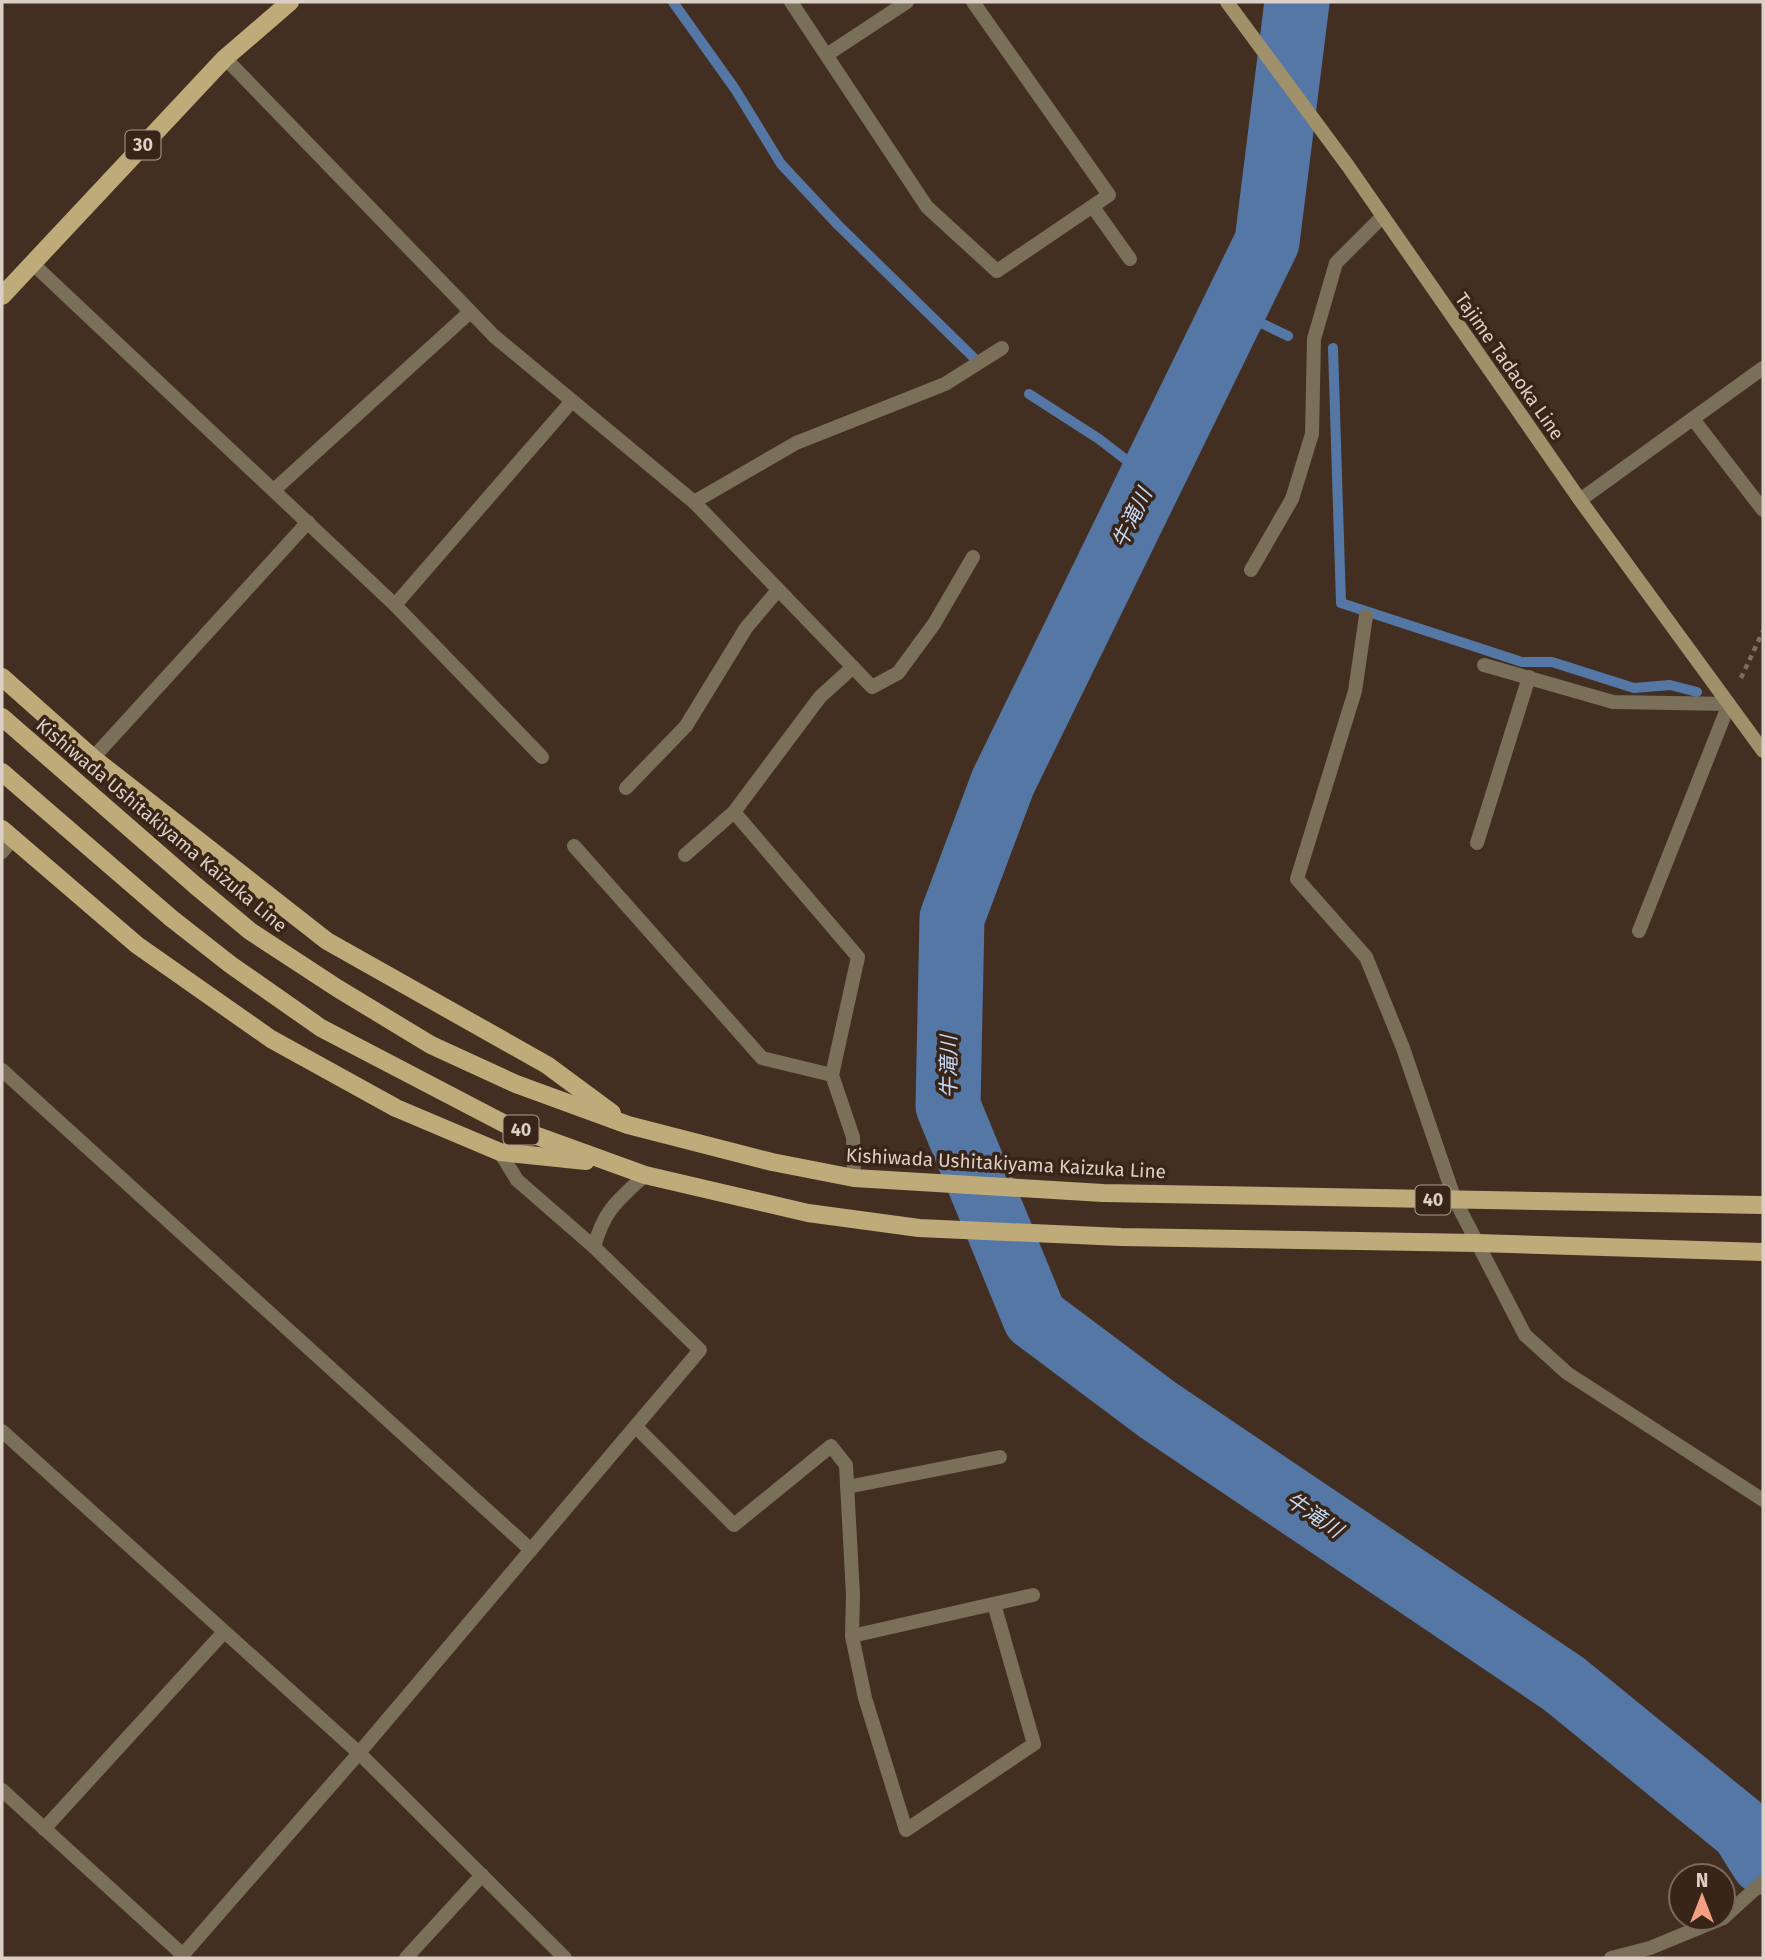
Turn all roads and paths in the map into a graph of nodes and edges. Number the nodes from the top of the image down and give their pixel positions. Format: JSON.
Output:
{"nodes":[{"id":1,"x":290,"y":2,"type":"edge"},
{"id":2,"x":791,"y":2,"type":"edge"},
{"id":3,"x":907,"y":2,"type":"edge"},
{"id":4,"x":973,"y":2,"type":"edge"},
{"id":5,"x":1227,"y":2,"type":"edge"},
{"id":6,"x":828,"y":54,"type":"junction"},
{"id":7,"x":225,"y":58,"type":"junction"},
{"id":8,"x":1093,"y":206,"type":"junction"},
{"id":9,"x":1382,"y":217,"type":"junction"},
{"id":10,"x":1130,"y":259,"type":"dead end"},
{"id":11,"x":32,"y":263,"type":"junction"},
{"id":12,"x":2,"y":296,"type":"edge"},
{"id":13,"x":470,"y":312,"type":"junction"},
{"id":14,"x":1002,"y":348,"type":"dead end"},
{"id":15,"x":1763,"y":368,"type":"edge"},
{"id":16,"x":572,"y":401,"type":"junction"},
{"id":17,"x":1693,"y":419,"type":"junction"},
{"id":18,"x":274,"y":490,"type":"junction"},
{"id":19,"x":1580,"y":500,"type":"junction"},
{"id":20,"x":694,"y":502,"type":"junction"},
{"id":21,"x":1763,"y":510,"type":"edge"},
{"id":22,"x":308,"y":522,"type":"junction"},
{"id":23,"x":973,"y":557,"type":"dead end"},
{"id":24,"x":1251,"y":569,"type":"dead end"},
{"id":25,"x":778,"y":590,"type":"junction"},
{"id":26,"x":395,"y":605,"type":"junction"},
{"id":27,"x":1366,"y":615,"type":"dead end"},
{"id":28,"x":1763,"y":631,"type":"edge"},
{"id":29,"x":1484,"y":665,"type":"dead end"},
{"id":30,"x":853,"y":667,"type":"junction"},
{"id":31,"x":2,"y":677,"type":"edge"},
{"id":32,"x":1529,"y":677,"type":"junction"},
{"id":33,"x":1729,"y":704,"type":"junction"},
{"id":34,"x":2,"y":717,"type":"edge"},
{"id":35,"x":1763,"y":751,"type":"edge"},
{"id":36,"x":542,"y":757,"type":"dead end"},
{"id":37,"x":93,"y":758,"type":"junction"},
{"id":38,"x":2,"y":772,"type":"edge"},
{"id":39,"x":625,"y":788,"type":"dead end"},
{"id":40,"x":734,"y":813,"type":"junction"},
{"id":41,"x":6,"y":840,"type":"edge"},
{"id":42,"x":1477,"y":843,"type":"dead end"},
{"id":43,"x":574,"y":846,"type":"dead end"},
{"id":44,"x":685,"y":855,"type":"dead end"},
{"id":45,"x":1639,"y":931,"type":"dead end"},
{"id":46,"x":2,"y":1070,"type":"edge"},
{"id":47,"x":832,"y":1075,"type":"junction"},
{"id":48,"x":628,"y":1125,"type":"junction"},
{"id":49,"x":500,"y":1152,"type":"junction"},
{"id":50,"x":610,"y":1164,"type":"junction"},
{"id":51,"x":645,"y":1175,"type":"junction"},
{"id":52,"x":854,"y":1178,"type":"junction"},
{"id":53,"x":1455,"y":1200,"type":"junction"},
{"id":54,"x":1763,"y":1205,"type":"edge"},
{"id":55,"x":1477,"y":1243,"type":"junction"},
{"id":56,"x":594,"y":1247,"type":"junction"},
{"id":57,"x":1763,"y":1252,"type":"edge"},
{"id":58,"x":636,"y":1427,"type":"junction"},
{"id":59,"x":2,"y":1431,"type":"edge"},
{"id":60,"x":1000,"y":1457,"type":"dead end"},
{"id":61,"x":847,"y":1487,"type":"junction"},
{"id":62,"x":1763,"y":1500,"type":"edge"},
{"id":63,"x":531,"y":1550,"type":"junction"},
{"id":64,"x":1034,"y":1595,"type":"dead end"},
{"id":65,"x":994,"y":1604,"type":"junction"},
{"id":66,"x":224,"y":1632,"type":"junction"},
{"id":67,"x":852,"y":1636,"type":"junction"},
{"id":68,"x":359,"y":1753,"type":"junction"},
{"id":69,"x":2,"y":1790,"type":"edge"},
{"id":70,"x":44,"y":1829,"type":"junction"},
{"id":71,"x":482,"y":1875,"type":"junction"},
{"id":72,"x":1763,"y":1882,"type":"edge"},
{"id":73,"x":1737,"y":1905,"type":"edge"},
{"id":74,"x":1695,"y":1932,"type":"edge"},
{"id":75,"x":1652,"y":1953,"type":"edge"},
{"id":76,"x":181,"y":1956,"type":"edge"},
{"id":77,"x":406,"y":1958,"type":"edge"},
{"id":78,"x":565,"y":1958,"type":"edge"},
{"id":79,"x":1611,"y":1958,"type":"edge"}],
"edges":[{"from":1,"to":7,"type":"main road","number":"30"},
{"from":2,"to":6,"type":"street"},
{"from":3,"to":6,"type":"street"},
{"from":4,"to":8,"type":"street"},
{"from":5,"to":9,"type":"main road","name":"Tajime Tadaoka Line"},
{"from":6,"to":8,"type":"street"},
{"from":7,"to":11,"type":"main road","number":"30"},
{"from":7,"to":13,"type":"street"},
{"from":8,"to":10,"type":"street"},
{"from":9,"to":19,"type":"main road","name":"Tajime Tadaoka Line"},
{"from":9,"to":24,"type":"street"},
{"from":11,"to":12,"type":"main road","number":"30"},
{"from":11,"to":18,"type":"street"},
{"from":13,"to":16,"type":"street"},
{"from":13,"to":18,"type":"street"},
{"from":14,"to":20,"type":"street"},
{"from":15,"to":17,"type":"street"},
{"from":16,"to":20,"type":"street"},
{"from":16,"to":26,"type":"street"},
{"from":17,"to":19,"type":"street"},
{"from":17,"to":21,"type":"street"},
{"from":18,"to":22,"type":"street"},
{"from":19,"to":33,"type":"main road","name":"Tajime Tadaoka Line"},
{"from":20,"to":25,"type":"street"},
{"from":22,"to":26,"type":"street"},
{"from":22,"to":37,"type":"street"},
{"from":23,"to":30,"type":"street"},
{"from":25,"to":30,"type":"street"},
{"from":25,"to":39,"type":"street"},
{"from":26,"to":36,"type":"street"},
{"from":27,"to":53,"type":"street"},
{"from":28,"to":33,"type":"path"},
{"from":29,"to":32,"type":"street"},
{"from":30,"to":40,"type":"street"},
{"from":31,"to":37,"type":"main road"},
{"from":32,"to":33,"type":"street"},
{"from":32,"to":42,"type":"street"},
{"from":33,"to":35,"type":"main road","name":"Tajime Tadaoka Line"},
{"from":33,"to":45,"type":"street"},
{"from":34,"to":48,"type":"main road","name":"Kishiwada Ushitakiyama Kaizuka Line","number":"40","bridge":true},
{"from":37,"to":48,"type":"main road"},
{"from":38,"to":50,"type":"main road","number":"40","bridge":true},
{"from":40,"to":44,"type":"street"},
{"from":40,"to":47,"type":"street"},
{"from":41,"to":49,"type":"main road"},
{"from":43,"to":47,"type":"street"},
{"from":46,"to":63,"type":"street"},
{"from":47,"to":52,"type":"street"},
{"from":48,"to":52,"type":"main road","name":"Kishiwada Ushitakiyama Kaizuka Line","number":"40"},
{"from":49,"to":50,"type":"main road"},
{"from":49,"to":56,"type":"street"},
{"from":50,"to":51,"type":"main road","number":"40"},
{"from":51,"to":55,"type":"main road","number":"40"},
{"from":51,"to":56,"type":"street"},
{"from":52,"to":53,"type":"main road","name":"Kishiwada Ushitakiyama Kaizuka Line","number":"40"},
{"from":53,"to":54,"type":"main road","name":"Kishiwada Ushitakiyama Kaizuka Line","number":"40"},
{"from":53,"to":55,"type":"street"},
{"from":55,"to":57,"type":"main road","number":"40"},
{"from":55,"to":62,"type":"street"},
{"from":56,"to":58,"type":"street"},
{"from":58,"to":61,"type":"street"},
{"from":58,"to":63,"type":"street"},
{"from":59,"to":66,"type":"street"},
{"from":60,"to":61,"type":"street"},
{"from":61,"to":67,"type":"street"},
{"from":63,"to":68,"type":"street"},
{"from":64,"to":65,"type":"street"},
{"from":65,"to":67,"type":"street"},
{"from":65,"to":67,"type":"street"},
{"from":66,"to":68,"type":"street"},
{"from":66,"to":70,"type":"street"},
{"from":68,"to":71,"type":"street"},
{"from":68,"to":76,"type":"street"},
{"from":69,"to":70,"type":"street"},
{"from":70,"to":76,"type":"street"},
{"from":71,"to":77,"type":"street"},
{"from":71,"to":78,"type":"street"},
{"from":72,"to":73,"type":"street"},
{"from":74,"to":75,"type":"street"},
{"from":75,"to":79,"type":"street"}]}
